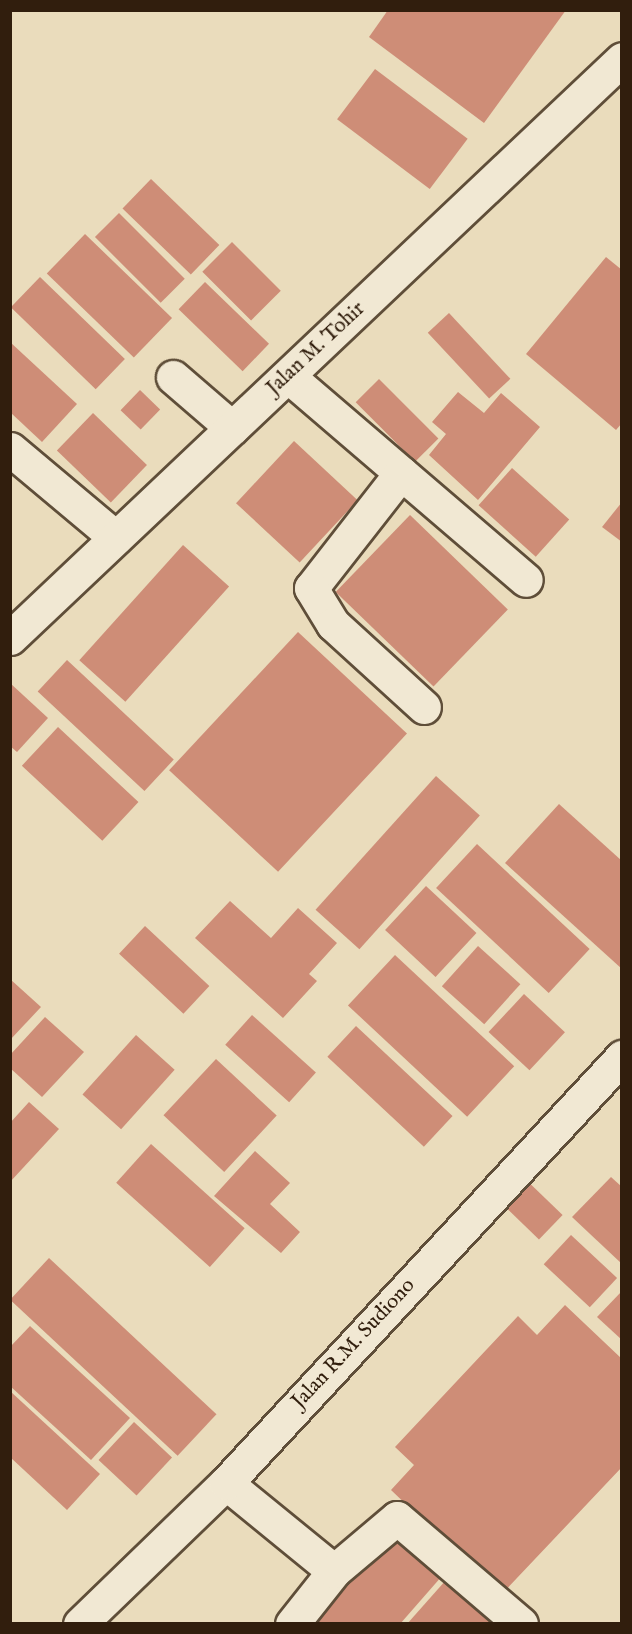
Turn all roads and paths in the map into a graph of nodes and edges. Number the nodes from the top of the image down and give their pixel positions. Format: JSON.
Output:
{"nodes":[{"id":1,"x":621,"y":59,"type":"edge"},
{"id":2,"x":288,"y":376,"type":"junction"},
{"id":3,"x":173,"y":377,"type":"dead end"},
{"id":4,"x":232,"y":428,"type":"junction"},
{"id":5,"x":10,"y":449,"type":"edge"},
{"id":6,"x":401,"y":473,"type":"junction"},
{"id":7,"x":116,"y":538,"type":"junction"},
{"id":8,"x":526,"y":580,"type":"dead end"},
{"id":9,"x":10,"y":638,"type":"edge"},
{"id":10,"x":424,"y":707,"type":"dead end"},
{"id":11,"x":621,"y":1058,"type":"edge"},
{"id":12,"x":226,"y":1483,"type":"junction"},
{"id":13,"x":334,"y":1571,"type":"junction"},
{"id":14,"x":95,"y":1619,"type":"edge"},
{"id":15,"x":292,"y":1623,"type":"edge"},
{"id":16,"x":521,"y":1623,"type":"edge"}],
"edges":[{"from":1,"to":2,"type":"street","name":"Jalan M. Tohir"},
{"from":2,"to":4,"type":"street","name":"Jalan M. Tohir"},
{"from":2,"to":6,"type":"street"},
{"from":3,"to":4,"type":"street"},
{"from":4,"to":7,"type":"street","name":"Jalan M. Tohir"},
{"from":5,"to":7,"type":"street"},
{"from":6,"to":8,"type":"street"},
{"from":6,"to":10,"type":"street"},
{"from":7,"to":9,"type":"street","name":"Jalan M. Tohir"},
{"from":11,"to":12,"type":"street","name":"Jalan R.M. Sudiono"},
{"from":12,"to":13,"type":"street"},
{"from":12,"to":14,"type":"street","name":"Jalan R.M. Sudiono"},
{"from":13,"to":15,"type":"street"},
{"from":13,"to":16,"type":"street"}]}
